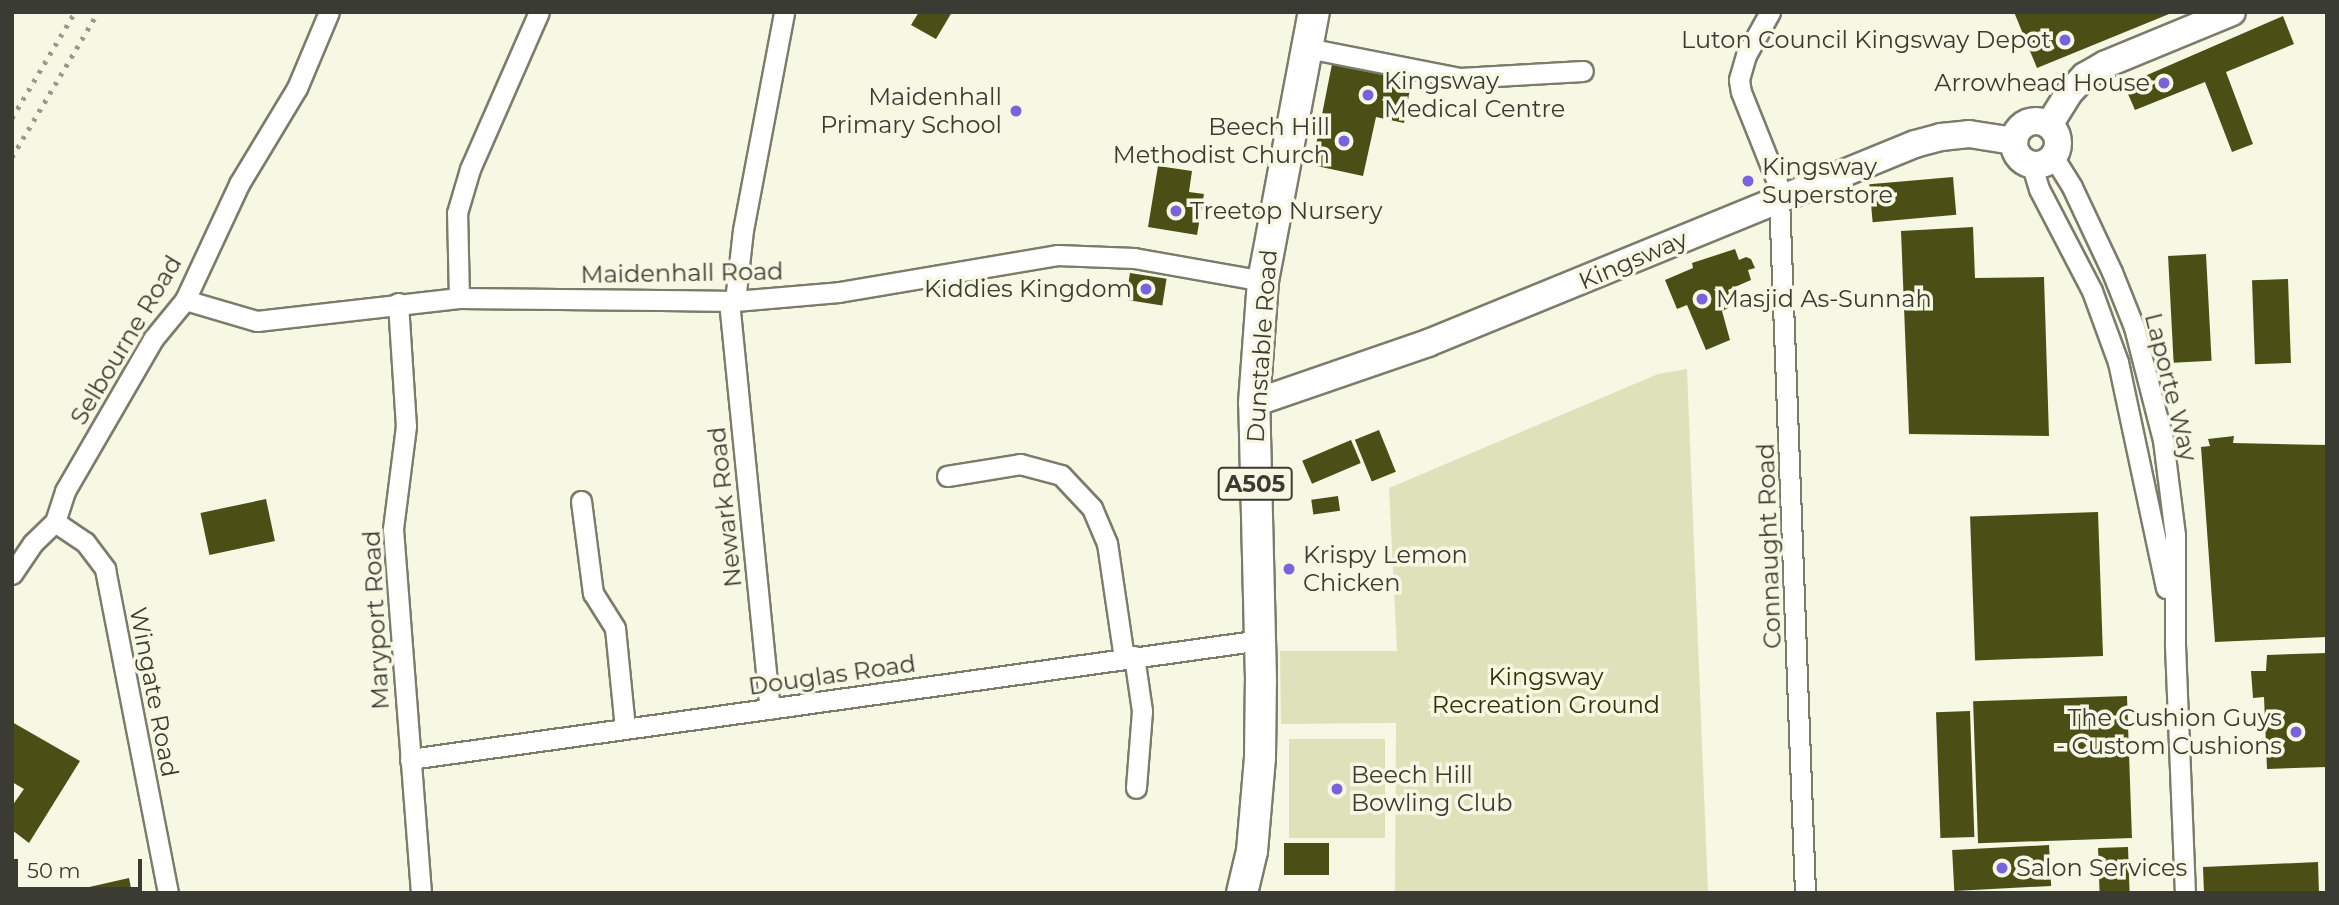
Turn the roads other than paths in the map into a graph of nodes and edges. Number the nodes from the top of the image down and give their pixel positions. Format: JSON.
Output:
{"nodes":[{"id":1,"x":329,"y":12,"type":"edge"},
{"id":2,"x":539,"y":12,"type":"edge"},
{"id":3,"x":785,"y":12,"type":"edge"},
{"id":4,"x":1314,"y":12,"type":"edge"},
{"id":5,"x":1770,"y":12,"type":"edge"},
{"id":6,"x":2232,"y":12,"type":"edge"},
{"id":7,"x":1307,"y":48,"type":"junction"},
{"id":8,"x":1583,"y":71,"type":"dead end"},
{"id":9,"x":2049,"y":125,"type":"junction"},
{"id":10,"x":2014,"y":141,"type":"junction"},
{"id":11,"x":2043,"y":162,"type":"junction"},
{"id":12,"x":1779,"y":197,"type":"junction"},
{"id":13,"x":1263,"y":281,"type":"junction"},
{"id":14,"x":459,"y":298,"type":"junction"},
{"id":15,"x":185,"y":300,"type":"junction"},
{"id":16,"x":732,"y":301,"type":"junction"},
{"id":17,"x":398,"y":303,"type":"junction"},
{"id":18,"x":1254,"y":403,"type":"junction"},
{"id":19,"x":947,"y":476,"type":"dead end"},
{"id":20,"x":581,"y":501,"type":"dead end"},
{"id":21,"x":55,"y":522,"type":"junction"},
{"id":22,"x":12,"y":574,"type":"edge"},
{"id":23,"x":1261,"y":640,"type":"junction"},
{"id":24,"x":2175,"y":645,"type":"junction"},
{"id":25,"x":1129,"y":657,"type":"junction"},
{"id":26,"x":770,"y":709,"type":"junction"},
{"id":27,"x":625,"y":729,"type":"junction"},
{"id":28,"x":410,"y":759,"type":"junction"},
{"id":29,"x":1136,"y":788,"type":"dead end"},
{"id":30,"x":168,"y":893,"type":"edge"},
{"id":31,"x":421,"y":893,"type":"edge"},
{"id":32,"x":1242,"y":893,"type":"edge"},
{"id":33,"x":1805,"y":893,"type":"edge"},
{"id":34,"x":2185,"y":893,"type":"edge"}],
"edges":[{"from":1,"to":15,"type":"street","name":"Selbourne Road"},
{"from":2,"to":14,"type":"street"},
{"from":3,"to":16,"type":"street","name":"Newark Road"},
{"from":4,"to":7,"type":"main road","name":"Dunstable Road","number":"A505"},
{"from":5,"to":12,"type":"street","name":"Connaught Road"},
{"from":6,"to":9,"type":"street"},
{"from":7,"to":8,"type":"street"},
{"from":7,"to":13,"type":"main road","name":"Dunstable Road","number":"A505"},
{"from":9,"to":10,"type":"street"},
{"from":9,"to":11,"type":"street"},
{"from":10,"to":11,"type":"street"},
{"from":10,"to":12,"type":"street","name":"Kingsway"},
{"from":11,"to":24,"type":"street","name":"Laporte Way"},
{"from":11,"to":24,"type":"street","name":"Laporte Way"},
{"from":12,"to":18,"type":"street","name":"Kingsway"},
{"from":12,"to":33,"type":"street","name":"Connaught Road"},
{"from":13,"to":16,"type":"street","name":"Maidenhall Road"},
{"from":13,"to":18,"type":"main road","name":"Dunstable Road","number":"A505"},
{"from":14,"to":16,"type":"street","name":"Maidenhall Road"},
{"from":14,"to":17,"type":"street","name":"Maidenhall Road"},
{"from":15,"to":17,"type":"street","name":"Maidenhall Road"},
{"from":15,"to":21,"type":"street","name":"Selbourne Road"},
{"from":16,"to":26,"type":"street","name":"Newark Road"},
{"from":17,"to":28,"type":"street","name":"Maryport Road"},
{"from":18,"to":23,"type":"main road","name":"Dunstable Road","number":"A505"},
{"from":19,"to":25,"type":"street"},
{"from":20,"to":27,"type":"street"},
{"from":21,"to":22,"type":"street","name":"Selbourne Road"},
{"from":21,"to":30,"type":"street","name":"Wingate Road"},
{"from":23,"to":25,"type":"street","name":"Douglas Road"},
{"from":23,"to":32,"type":"main road","name":"Dunstable Road","number":"A505"},
{"from":24,"to":34,"type":"street","name":"Laporte Way"},
{"from":25,"to":26,"type":"street","name":"Douglas Road"},
{"from":25,"to":29,"type":"street"},
{"from":26,"to":27,"type":"street","name":"Douglas Road"},
{"from":27,"to":28,"type":"street","name":"Douglas Road"},
{"from":28,"to":31,"type":"street","name":"Maryport Road"}]}
